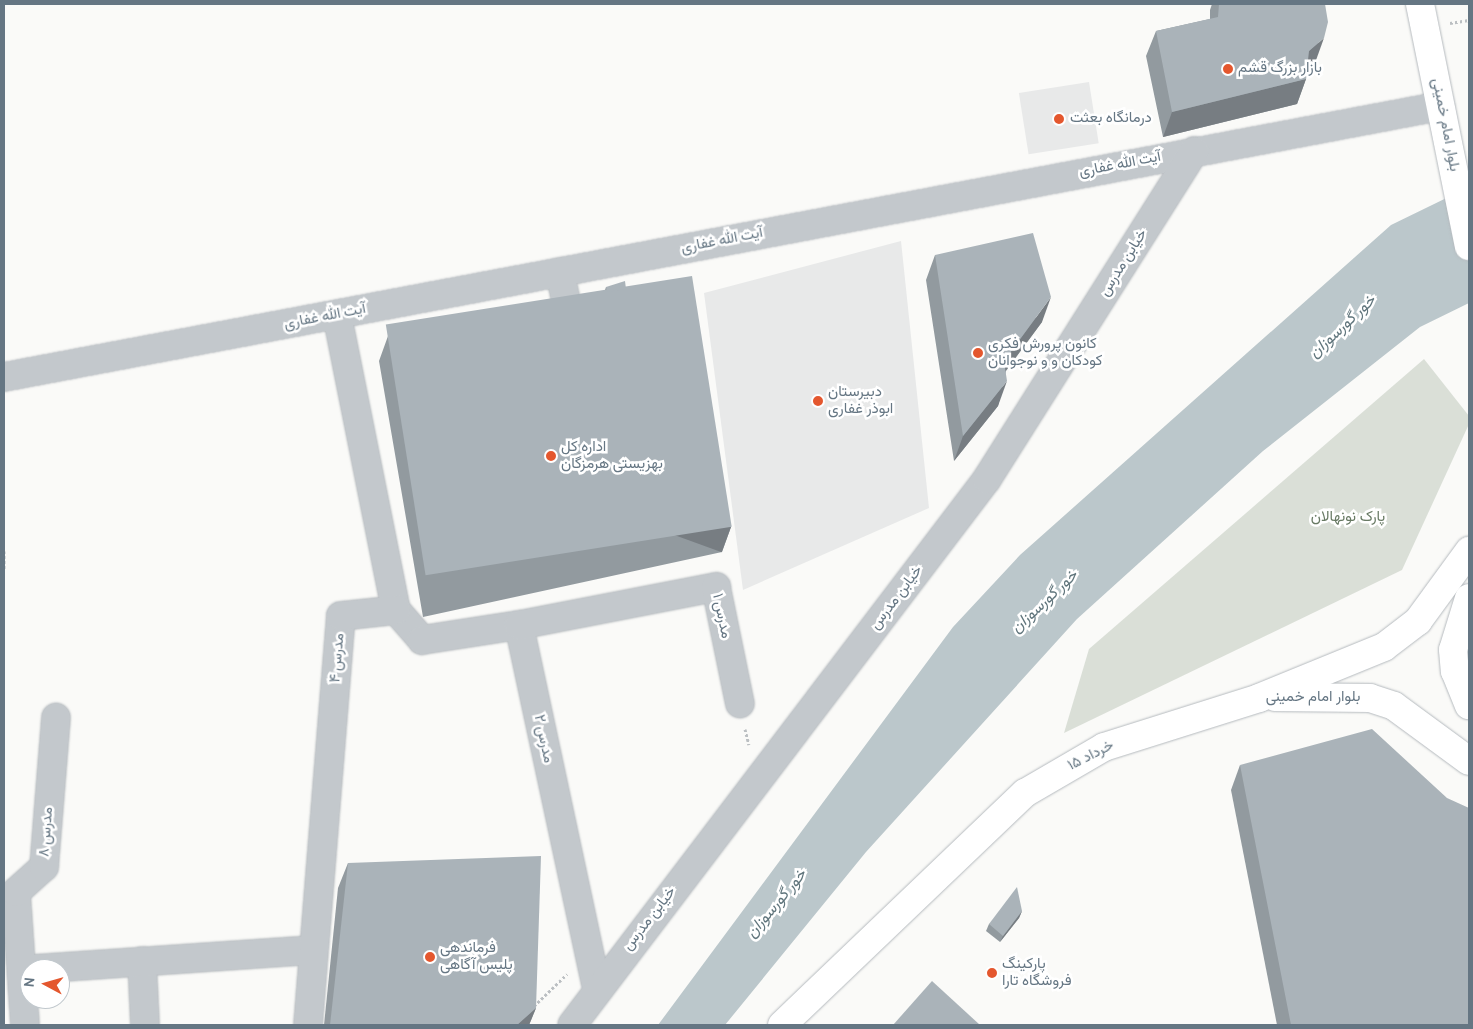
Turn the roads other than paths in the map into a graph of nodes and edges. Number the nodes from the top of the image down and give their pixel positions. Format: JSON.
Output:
{"nodes":[{"id":1,"x":1420,"y":4,"type":"edge"},
{"id":2,"x":1441,"y":106,"type":"junction"},
{"id":3,"x":1194,"y":151,"type":"junction"},
{"id":4,"x":1469,"y":246,"type":"edge"},
{"id":5,"x":560,"y":272,"type":"junction"},
{"id":6,"x":337,"y":315,"type":"junction"},
{"id":7,"x":577,"y":358,"type":"edge"},
{"id":8,"x":4,"y":377,"type":"edge"},
{"id":9,"x":1469,"y":551,"type":"edge"},
{"id":10,"x":1469,"y":598,"type":"edge"},
{"id":11,"x":396,"y":610,"type":"junction"},
{"id":12,"x":519,"y":625,"type":"junction"},
{"id":13,"x":1259,"y":698,"type":"junction"},
{"id":14,"x":740,"y":704,"type":"road end"},
{"id":15,"x":1469,"y":705,"type":"edge"},
{"id":16,"x":56,"y":717,"type":"dead end"},
{"id":17,"x":1469,"y":761,"type":"edge"},
{"id":18,"x":10,"y":893,"type":"edge"},
{"id":19,"x":313,"y":950,"type":"junction"},
{"id":20,"x":26,"y":959,"type":"edge"},
{"id":21,"x":142,"y":961,"type":"junction"},
{"id":22,"x":70,"y":966,"type":"edge"},
{"id":23,"x":597,"y":988,"type":"junction"},
{"id":24,"x":26,"y":1009,"type":"edge"},
{"id":25,"x":787,"y":1022,"type":"edge"},
{"id":26,"x":25,"y":1025,"type":"edge"},
{"id":27,"x":145,"y":1025,"type":"edge"},
{"id":28,"x":308,"y":1025,"type":"edge"},
{"id":29,"x":572,"y":1025,"type":"edge"}],
"edges":[{"from":1,"to":2,"type":"main road","name":"بلوار امام خمینی"},
{"from":2,"to":3,"type":"street","name":"آیت الله غفاری"},
{"from":2,"to":4,"type":"main road","name":"بلوار امام خمینی"},
{"from":3,"to":5,"type":"street","name":"آیت الله غفاری"},
{"from":3,"to":23,"type":"street","name":"خیابن مدرس"},
{"from":5,"to":6,"type":"street","name":"آیت الله غفاری"},
{"from":5,"to":7,"type":"street"},
{"from":6,"to":8,"type":"street","name":"آیت الله غفاری"},
{"from":6,"to":11,"type":"street"},
{"from":9,"to":13,"type":"main road","name":"۱۵ خرداد"},
{"from":10,"to":15,"type":"main road"},
{"from":11,"to":12,"type":"street"},
{"from":11,"to":19,"type":"street","name":"مدرس ۴"},
{"from":12,"to":14,"type":"street","name":"مدرس ۱"},
{"from":12,"to":23,"type":"street","name":"مدرس ۲"},
{"from":13,"to":17,"type":"main road","name":"بلوار امام خمینی"},
{"from":13,"to":25,"type":"main road","name":"۱۵ خرداد"},
{"from":16,"to":18,"type":"street","name":"مدرس ۸"},
{"from":18,"to":20,"type":"street","name":"مدرس ۸"},
{"from":19,"to":21,"type":"street"},
{"from":19,"to":28,"type":"street","name":"مدرس ۴"},
{"from":21,"to":22,"type":"street"},
{"from":21,"to":27,"type":"street"},
{"from":23,"to":29,"type":"street","name":"خیابن مدرس"},
{"from":24,"to":26,"type":"street","name":"مدرس ۸"}]}
